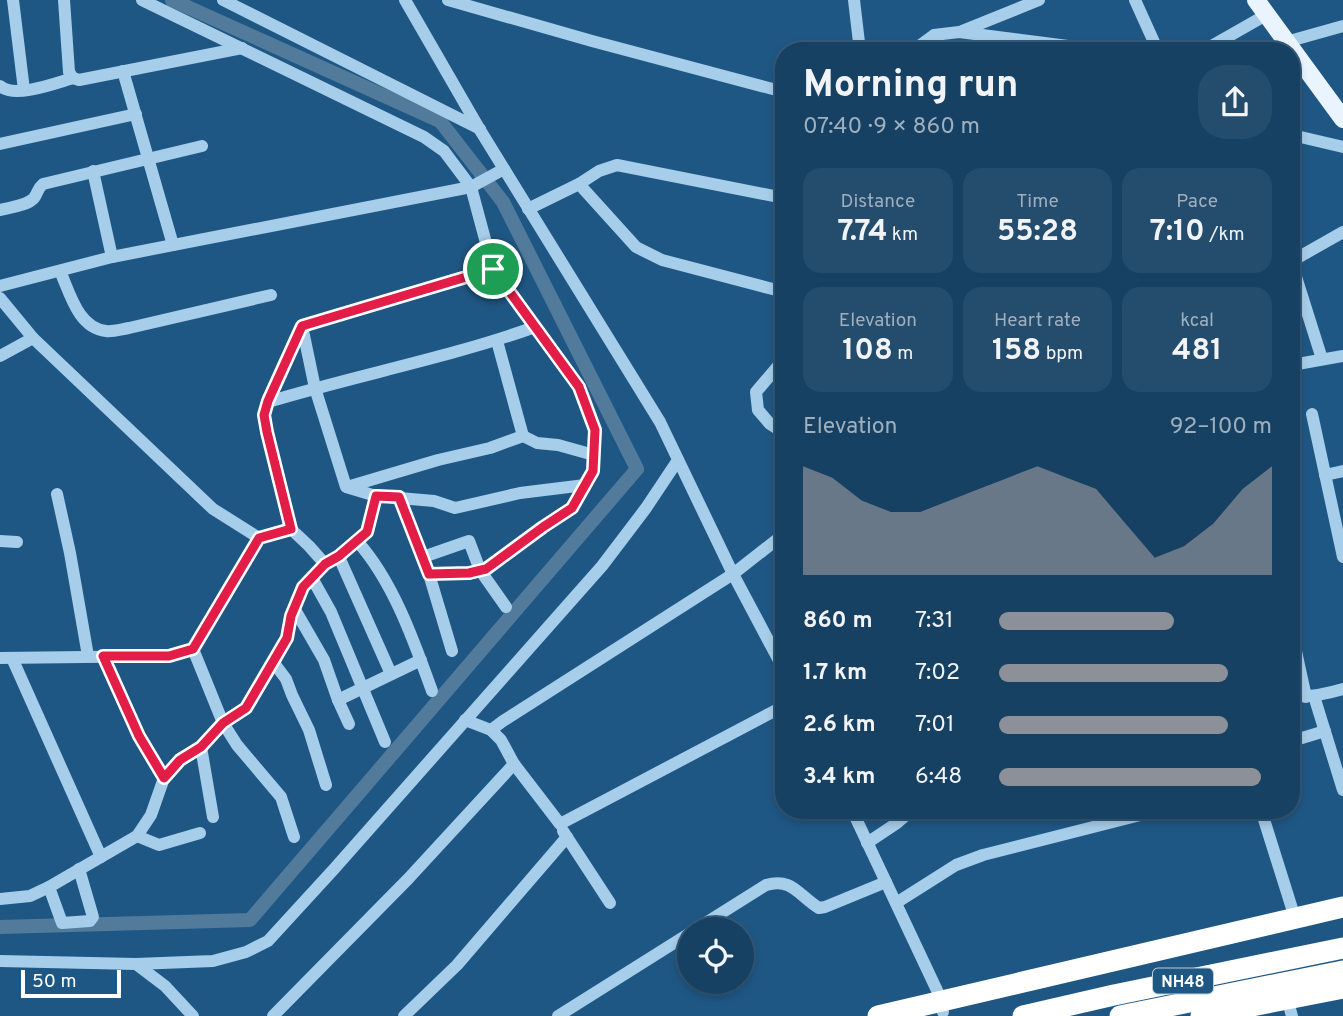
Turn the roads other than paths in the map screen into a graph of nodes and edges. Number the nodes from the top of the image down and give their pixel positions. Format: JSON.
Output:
{"nodes":[{"id":1,"x":13,"y":0,"type":"edge"},
{"id":2,"x":64,"y":0,"type":"edge"},
{"id":3,"x":142,"y":0,"type":"edge"},
{"id":4,"x":223,"y":0,"type":"edge"},
{"id":5,"x":405,"y":0,"type":"edge"},
{"id":6,"x":449,"y":0,"type":"edge"},
{"id":7,"x":854,"y":0,"type":"edge"},
{"id":8,"x":1040,"y":0,"type":"edge"},
{"id":9,"x":1135,"y":0,"type":"edge"},
{"id":10,"x":1261,"y":8,"type":"edge"},
{"id":11,"x":1343,"y":26,"type":"edge"},
{"id":12,"x":959,"y":32,"type":"junction"},
{"id":13,"x":859,"y":42,"type":"edge"},
{"id":14,"x":924,"y":42,"type":"edge"},
{"id":15,"x":1037,"y":42,"type":"edge"},
{"id":16,"x":1154,"y":42,"type":"edge"},
{"id":17,"x":1216,"y":42,"type":"edge"},
{"id":18,"x":1286,"y":42,"type":"joint"},
{"id":19,"x":242,"y":48,"type":"junction"},
{"id":20,"x":1300,"y":61,"type":"edge"},
{"id":21,"x":123,"y":71,"type":"junction"},
{"id":22,"x":73,"y":78,"type":"junction"},
{"id":23,"x":0,"y":86,"type":"edge"},
{"id":24,"x":24,"y":90,"type":"junction"},
{"id":25,"x":775,"y":90,"type":"edge"},
{"id":26,"x":135,"y":114,"type":"junction"},
{"id":27,"x":1343,"y":119,"type":"edge"},
{"id":28,"x":480,"y":130,"type":"junction"},
{"id":29,"x":1300,"y":137,"type":"edge"},
{"id":30,"x":0,"y":144,"type":"edge"},
{"id":31,"x":202,"y":146,"type":"dead end"},
{"id":32,"x":1343,"y":146,"type":"edge"},
{"id":33,"x":149,"y":159,"type":"junction"},
{"id":34,"x":93,"y":171,"type":"junction"},
{"id":35,"x":502,"y":171,"type":"junction"},
{"id":36,"x":579,"y":184,"type":"junction"},
{"id":37,"x":474,"y":186,"type":"junction"},
{"id":38,"x":775,"y":196,"type":"edge"},
{"id":39,"x":528,"y":209,"type":"junction"},
{"id":40,"x":0,"y":210,"type":"edge"},
{"id":41,"x":1343,"y":232,"type":"edge"},
{"id":42,"x":173,"y":244,"type":"junction"},
{"id":43,"x":112,"y":257,"type":"junction"},
{"id":44,"x":1300,"y":258,"type":"edge"},
{"id":45,"x":493,"y":269,"type":"junction"},
{"id":46,"x":60,"y":271,"type":"junction"},
{"id":47,"x":0,"y":286,"type":"edge"},
{"id":48,"x":1300,"y":289,"type":"edge"},
{"id":49,"x":775,"y":290,"type":"edge"},
{"id":50,"x":271,"y":295,"type":"dead end"},
{"id":51,"x":0,"y":298,"type":"edge"},
{"id":52,"x":302,"y":326,"type":"junction"},
{"id":53,"x":535,"y":327,"type":"junction"},
{"id":54,"x":33,"y":338,"type":"junction"},
{"id":55,"x":497,"y":341,"type":"junction"},
{"id":56,"x":0,"y":356,"type":"edge"},
{"id":57,"x":1343,"y":356,"type":"edge"},
{"id":58,"x":1322,"y":359,"type":"junction"},
{"id":59,"x":1300,"y":363,"type":"edge"},
{"id":60,"x":775,"y":370,"type":"edge"},
{"id":61,"x":315,"y":388,"type":"junction"},
{"id":62,"x":268,"y":401,"type":"junction"},
{"id":63,"x":1312,"y":414,"type":"dead end"},
{"id":64,"x":775,"y":427,"type":"edge"},
{"id":65,"x":523,"y":436,"type":"junction"},
{"id":66,"x":594,"y":455,"type":"junction"},
{"id":67,"x":678,"y":460,"type":"junction"},
{"id":68,"x":1343,"y":471,"type":"edge"},
{"id":69,"x":1325,"y":475,"type":"junction"},
{"id":70,"x":585,"y":485,"type":"junction"},
{"id":71,"x":346,"y":487,"type":"junction"},
{"id":72,"x":57,"y":494,"type":"dead end"},
{"id":73,"x":376,"y":496,"type":"junction"},
{"id":74,"x":399,"y":497,"type":"junction"},
{"id":75,"x":291,"y":529,"type":"junction"},
{"id":76,"x":259,"y":538,"type":"junction"},
{"id":77,"x":0,"y":541,"type":"edge"},
{"id":78,"x":357,"y":541,"type":"junction"},
{"id":79,"x":775,"y":541,"type":"edge"},
{"id":80,"x":17,"y":542,"type":"dead end"},
{"id":81,"x":339,"y":556,"type":"junction"},
{"id":82,"x":422,"y":557,"type":"junction"},
{"id":83,"x":1343,"y":557,"type":"edge"},
{"id":84,"x":325,"y":564,"type":"junction"},
{"id":85,"x":480,"y":570,"type":"junction"},
{"id":86,"x":733,"y":573,"type":"junction"},
{"id":87,"x":429,"y":574,"type":"junction"},
{"id":88,"x":312,"y":578,"type":"junction"},
{"id":89,"x":506,"y":607,"type":"dead end"},
{"id":90,"x":295,"y":608,"type":"junction"},
{"id":91,"x":193,"y":649,"type":"junction"},
{"id":92,"x":452,"y":651,"type":"dead end"},
{"id":93,"x":775,"y":653,"type":"edge"},
{"id":94,"x":88,"y":656,"type":"junction"},
{"id":95,"x":103,"y":656,"type":"junction"},
{"id":96,"x":6,"y":658,"type":"edge"},
{"id":97,"x":421,"y":660,"type":"junction"},
{"id":98,"x":1300,"y":661,"type":"edge"},
{"id":99,"x":274,"y":663,"type":"junction"},
{"id":100,"x":391,"y":674,"type":"junction"},
{"id":101,"x":362,"y":688,"type":"junction"},
{"id":102,"x":1343,"y":689,"type":"edge"},
{"id":103,"x":432,"y":691,"type":"dead end"},
{"id":104,"x":1300,"y":696,"type":"edge"},
{"id":105,"x":1310,"y":697,"type":"junction"},
{"id":106,"x":338,"y":700,"type":"junction"},
{"id":107,"x":775,"y":711,"type":"edge"},
{"id":108,"x":465,"y":720,"type":"junction"},
{"id":109,"x":223,"y":723,"type":"junction"},
{"id":110,"x":349,"y":724,"type":"dead end"},
{"id":111,"x":491,"y":730,"type":"junction"},
{"id":112,"x":1325,"y":731,"type":"junction"},
{"id":113,"x":1300,"y":739,"type":"edge"},
{"id":114,"x":385,"y":742,"type":"dead end"},
{"id":115,"x":201,"y":747,"type":"junction"},
{"id":116,"x":514,"y":764,"type":"junction"},
{"id":117,"x":164,"y":778,"type":"junction"},
{"id":118,"x":326,"y":785,"type":"dead end"},
{"id":119,"x":1343,"y":790,"type":"edge"},
{"id":120,"x":214,"y":817,"type":"dead end"},
{"id":121,"x":856,"y":819,"type":"edge"},
{"id":122,"x":902,"y":819,"type":"edge"},
{"id":123,"x":1125,"y":819,"type":"edge"},
{"id":124,"x":1264,"y":819,"type":"edge"},
{"id":125,"x":560,"y":824,"type":"junction"},
{"id":126,"x":200,"y":833,"type":"dead end"},
{"id":127,"x":137,"y":836,"type":"junction"},
{"id":128,"x":294,"y":837,"type":"dead end"},
{"id":129,"x":567,"y":837,"type":"junction"},
{"id":130,"x":867,"y":843,"type":"junction"},
{"id":131,"x":101,"y":856,"type":"junction"},
{"id":132,"x":79,"y":869,"type":"junction"},
{"id":133,"x":886,"y":882,"type":"junction"},
{"id":134,"x":49,"y":887,"type":"junction"},
{"id":135,"x":0,"y":899,"type":"edge"},
{"id":136,"x":610,"y":902,"type":"dead end"},
{"id":137,"x":896,"y":903,"type":"junction"},
{"id":138,"x":1343,"y":907,"type":"edge"},
{"id":139,"x":715,"y":917,"type":"edge"},
{"id":140,"x":1295,"y":918,"type":"junction"},
{"id":141,"x":677,"y":941,"type":"edge"},
{"id":142,"x":1343,"y":948,"type":"edge"},
{"id":143,"x":0,"y":961,"type":"edge"},
{"id":144,"x":136,"y":964,"type":"junction"},
{"id":145,"x":1343,"y":971,"type":"edge"},
{"id":146,"x":1343,"y":988,"type":"edge"},
{"id":147,"x":943,"y":1006,"type":"junction"},
{"id":148,"x":1289,"y":1007,"type":"edge"},
{"id":149,"x":193,"y":1016,"type":"edge"},
{"id":150,"x":273,"y":1016,"type":"edge"},
{"id":151,"x":404,"y":1016,"type":"edge"},
{"id":152,"x":558,"y":1016,"type":"edge"},
{"id":153,"x":878,"y":1016,"type":"edge"},
{"id":154,"x":1023,"y":1016,"type":"edge"},
{"id":155,"x":1120,"y":1016,"type":"edge"},
{"id":156,"x":1201,"y":1016,"type":"edge"}],
"edges":[{"from":1,"to":24,"type":"street"},
{"from":2,"to":22,"type":"street"},
{"from":3,"to":19,"type":"street"},
{"from":4,"to":28,"type":"street"},
{"from":5,"to":28,"type":"street"},
{"from":6,"to":25,"type":"street"},
{"from":7,"to":13,"type":"street"},
{"from":8,"to":12,"type":"street"},
{"from":9,"to":16,"type":"street"},
{"from":10,"to":17,"type":"street"},
{"from":10,"to":18,"type":"main road"},
{"from":11,"to":18,"type":"street"},
{"from":12,"to":14,"type":"street"},
{"from":12,"to":15,"type":"street"},
{"from":19,"to":21,"type":"street"},
{"from":19,"to":37,"type":"street"},
{"from":20,"to":27,"type":"main road"},
{"from":21,"to":22,"type":"street"},
{"from":21,"to":26,"type":"street"},
{"from":22,"to":24,"type":"street"},
{"from":23,"to":24,"type":"street"},
{"from":26,"to":30,"type":"street"},
{"from":26,"to":33,"type":"street"},
{"from":28,"to":35,"type":"street"},
{"from":29,"to":32,"type":"street"},
{"from":31,"to":33,"type":"street"},
{"from":33,"to":34,"type":"street"},
{"from":33,"to":42,"type":"street"},
{"from":34,"to":40,"type":"street"},
{"from":34,"to":43,"type":"street"},
{"from":35,"to":37,"type":"street"},
{"from":35,"to":39,"type":"street"},
{"from":36,"to":38,"type":"street"},
{"from":36,"to":39,"type":"street"},
{"from":36,"to":49,"type":"street"},
{"from":37,"to":42,"type":"street"},
{"from":37,"to":45,"type":"street"},
{"from":39,"to":67,"type":"street"},
{"from":41,"to":44,"type":"street"},
{"from":42,"to":43,"type":"street"},
{"from":43,"to":46,"type":"street"},
{"from":45,"to":52,"type":"street"},
{"from":45,"to":53,"type":"street"},
{"from":46,"to":47,"type":"street"},
{"from":46,"to":50,"type":"street"},
{"from":48,"to":58,"type":"street"},
{"from":51,"to":54,"type":"street"},
{"from":52,"to":61,"type":"street"},
{"from":52,"to":62,"type":"street"},
{"from":53,"to":55,"type":"street"},
{"from":53,"to":66,"type":"street"},
{"from":54,"to":56,"type":"street"},
{"from":54,"to":76,"type":"street"},
{"from":55,"to":61,"type":"street"},
{"from":55,"to":65,"type":"street"},
{"from":57,"to":58,"type":"street"},
{"from":58,"to":59,"type":"street"},
{"from":60,"to":64,"type":"street"},
{"from":61,"to":62,"type":"street"},
{"from":61,"to":71,"type":"street"},
{"from":62,"to":75,"type":"street"},
{"from":63,"to":69,"type":"street"},
{"from":65,"to":66,"type":"street"},
{"from":65,"to":71,"type":"street"},
{"from":66,"to":70,"type":"street"},
{"from":67,"to":86,"type":"street"},
{"from":67,"to":108,"type":"street"},
{"from":68,"to":69,"type":"street"},
{"from":69,"to":83,"type":"street"},
{"from":70,"to":74,"type":"street"},
{"from":70,"to":85,"type":"street"},
{"from":71,"to":73,"type":"street"},
{"from":72,"to":94,"type":"street"},
{"from":73,"to":74,"type":"street"},
{"from":73,"to":78,"type":"street"},
{"from":74,"to":82,"type":"street"},
{"from":75,"to":76,"type":"street"},
{"from":75,"to":84,"type":"street"},
{"from":76,"to":91,"type":"street"},
{"from":77,"to":80,"type":"street"},
{"from":78,"to":81,"type":"street"},
{"from":78,"to":97,"type":"street"},
{"from":79,"to":86,"type":"street"},
{"from":81,"to":84,"type":"street"},
{"from":81,"to":100,"type":"street"},
{"from":82,"to":85,"type":"street"},
{"from":82,"to":87,"type":"street"},
{"from":84,"to":88,"type":"street"},
{"from":85,"to":87,"type":"street"},
{"from":85,"to":89,"type":"street"},
{"from":86,"to":93,"type":"street"},
{"from":86,"to":111,"type":"street"},
{"from":87,"to":92,"type":"street"},
{"from":88,"to":90,"type":"street"},
{"from":88,"to":101,"type":"street"},
{"from":90,"to":99,"type":"street"},
{"from":90,"to":106,"type":"street"},
{"from":91,"to":95,"type":"street"},
{"from":91,"to":109,"type":"street"},
{"from":94,"to":95,"type":"street"},
{"from":94,"to":96,"type":"street"},
{"from":95,"to":117,"type":"street"},
{"from":96,"to":131,"type":"street"},
{"from":97,"to":100,"type":"street"},
{"from":97,"to":103,"type":"street"},
{"from":98,"to":105,"type":"street"},
{"from":99,"to":109,"type":"street"},
{"from":99,"to":118,"type":"street"},
{"from":100,"to":101,"type":"street"},
{"from":101,"to":106,"type":"street"},
{"from":101,"to":114,"type":"street"},
{"from":102,"to":105,"type":"street"},
{"from":104,"to":105,"type":"street"},
{"from":105,"to":112,"type":"street"},
{"from":106,"to":110,"type":"street"},
{"from":107,"to":125,"type":"street"},
{"from":108,"to":111,"type":"street"},
{"from":108,"to":144,"type":"street"},
{"from":109,"to":115,"type":"street"},
{"from":109,"to":128,"type":"street"},
{"from":111,"to":116,"type":"street"},
{"from":112,"to":113,"type":"street"},
{"from":112,"to":119,"type":"street"},
{"from":115,"to":117,"type":"street"},
{"from":115,"to":120,"type":"street"},
{"from":116,"to":125,"type":"street"},
{"from":116,"to":150,"type":"street"},
{"from":117,"to":127,"type":"street"},
{"from":121,"to":130,"type":"street"},
{"from":122,"to":130,"type":"street"},
{"from":123,"to":137,"type":"street"},
{"from":124,"to":140,"type":"street"},
{"from":125,"to":129,"type":"street"},
{"from":126,"to":127,"type":"street"},
{"from":127,"to":131,"type":"street"},
{"from":129,"to":136,"type":"street"},
{"from":129,"to":151,"type":"street"},
{"from":130,"to":133,"type":"street"},
{"from":131,"to":132,"type":"street"},
{"from":132,"to":134,"type":"street"},
{"from":132,"to":134,"type":"street"},
{"from":133,"to":137,"type":"street"},
{"from":133,"to":139,"type":"street"},
{"from":134,"to":135,"type":"street"},
{"from":137,"to":147,"type":"street"},
{"from":138,"to":140,"type":"highway"},
{"from":140,"to":147,"type":"highway"},
{"from":141,"to":152,"type":"street"},
{"from":142,"to":154,"type":"highway","number":"NH48"},
{"from":143,"to":144,"type":"street"},
{"from":144,"to":149,"type":"street"},
{"from":145,"to":155,"type":"highway","number":"NH48"},
{"from":146,"to":148,"type":"highway"},
{"from":147,"to":153,"type":"highway"},
{"from":148,"to":156,"type":"highway"}]}
